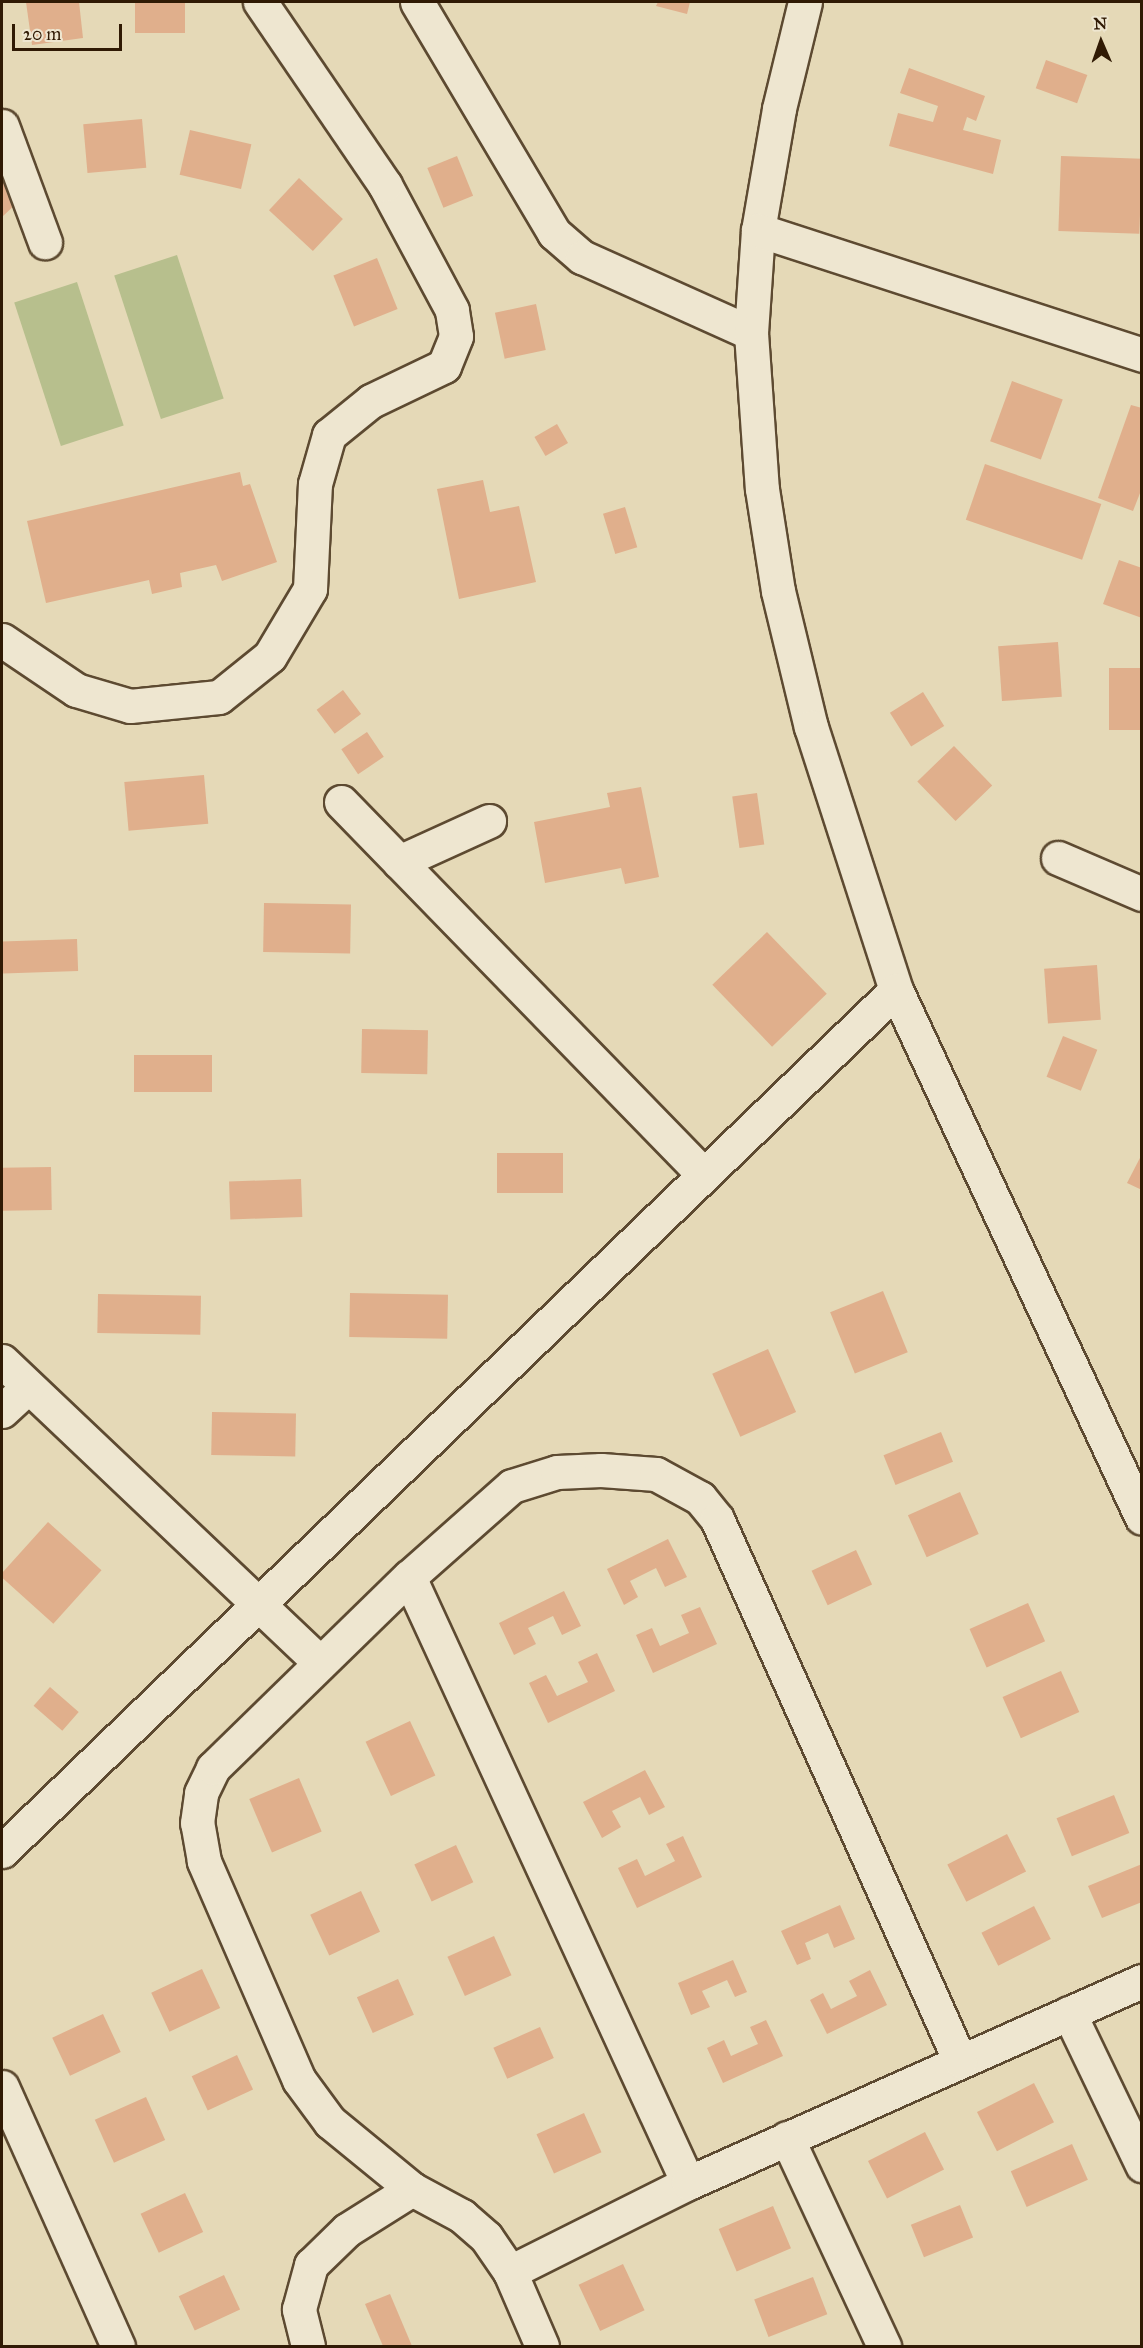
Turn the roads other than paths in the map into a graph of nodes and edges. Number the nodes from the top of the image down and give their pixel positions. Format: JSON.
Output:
{"nodes":[{"id":1,"x":260,"y":2,"type":"edge"},
{"id":2,"x":417,"y":2,"type":"edge"},
{"id":3,"x":805,"y":2,"type":"edge"},
{"id":4,"x":2,"y":126,"type":"edge"},
{"id":5,"x":758,"y":230,"type":"junction"},
{"id":6,"x":45,"y":242,"type":"dead end"},
{"id":7,"x":751,"y":333,"type":"junction"},
{"id":8,"x":1142,"y":356,"type":"edge"},
{"id":9,"x":2,"y":640,"type":"edge"},
{"id":10,"x":341,"y":802,"type":"dead end"},
{"id":11,"x":489,"y":821,"type":"dead end"},
{"id":12,"x":1058,"y":858,"type":"dead end"},
{"id":13,"x":399,"y":862,"type":"junction"},
{"id":14,"x":1142,"y":894,"type":"edge"},
{"id":15,"x":896,"y":990,"type":"junction"},
{"id":16,"x":702,"y":1173,"type":"junction"},
{"id":17,"x":2,"y":1361,"type":"edge"},
{"id":18,"x":27,"y":1388,"type":"junction"},
{"id":19,"x":2,"y":1411,"type":"edge"},
{"id":20,"x":1142,"y":1518,"type":"edge"},
{"id":21,"x":409,"y":1577,"type":"junction"},
{"id":22,"x":258,"y":1602,"type":"junction"},
{"id":23,"x":319,"y":1662,"type":"junction"},
{"id":24,"x":2,"y":1851,"type":"edge"},
{"id":25,"x":1142,"y":1981,"type":"edge"},
{"id":26,"x":1070,"y":2013,"type":"junction"},
{"id":27,"x":960,"y":2061,"type":"junction"},
{"id":28,"x":2,"y":2087,"type":"edge"},
{"id":29,"x":787,"y":2138,"type":"junction"},
{"id":30,"x":1142,"y":2165,"type":"edge"},
{"id":31,"x":688,"y":2183,"type":"junction"},
{"id":32,"x":412,"y":2189,"type":"junction"},
{"id":33,"x":510,"y":2272,"type":"junction"},
{"id":34,"x":118,"y":2346,"type":"edge"},
{"id":35,"x":308,"y":2346,"type":"edge"},
{"id":36,"x":542,"y":2346,"type":"edge"},
{"id":37,"x":884,"y":2346,"type":"edge"}],
"edges":[{"from":1,"to":9,"type":"street"},
{"from":2,"to":7,"type":"street"},
{"from":3,"to":5,"type":"street"},
{"from":4,"to":6,"type":"street"},
{"from":5,"to":7,"type":"street"},
{"from":5,"to":8,"type":"street"},
{"from":7,"to":15,"type":"street"},
{"from":10,"to":13,"type":"street"},
{"from":11,"to":13,"type":"street"},
{"from":12,"to":14,"type":"street"},
{"from":13,"to":16,"type":"street"},
{"from":15,"to":16,"type":"street"},
{"from":15,"to":20,"type":"street"},
{"from":16,"to":22,"type":"street"},
{"from":17,"to":18,"type":"street"},
{"from":18,"to":19,"type":"street"},
{"from":18,"to":22,"type":"street"},
{"from":21,"to":23,"type":"street"},
{"from":21,"to":27,"type":"street"},
{"from":21,"to":31,"type":"street"},
{"from":22,"to":23,"type":"street"},
{"from":22,"to":24,"type":"street"},
{"from":23,"to":32,"type":"street"},
{"from":25,"to":26,"type":"street"},
{"from":26,"to":27,"type":"street"},
{"from":26,"to":30,"type":"street"},
{"from":27,"to":29,"type":"street"},
{"from":28,"to":34,"type":"street"},
{"from":29,"to":31,"type":"street"},
{"from":29,"to":37,"type":"street"},
{"from":31,"to":33,"type":"street"},
{"from":32,"to":33,"type":"street"},
{"from":32,"to":35,"type":"street"},
{"from":33,"to":36,"type":"street"}]}
